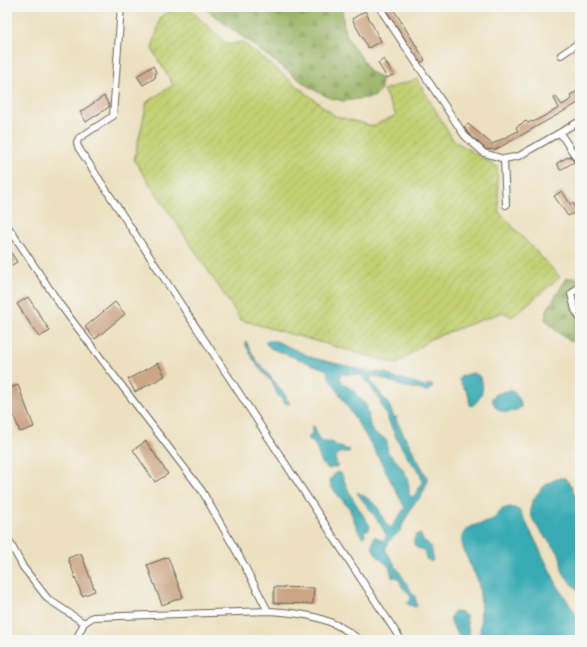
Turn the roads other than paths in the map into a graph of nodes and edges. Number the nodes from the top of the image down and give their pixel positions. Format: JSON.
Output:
{"nodes":[{"id":1,"x":121,"y":7,"type":"edge"},
{"id":2,"x":379,"y":7,"type":"edge"},
{"id":3,"x":580,"y":42,"type":"edge"},
{"id":4,"x":561,"y":55,"type":"dead end"},
{"id":5,"x":580,"y":122,"type":"edge"},
{"id":6,"x":560,"y":133,"type":"junction"},
{"id":7,"x":504,"y":159,"type":"junction"},
{"id":8,"x":580,"y":162,"type":"edge"},
{"id":9,"x":506,"y":205,"type":"dead end"},
{"id":10,"x":7,"y":225,"type":"edge"},
{"id":11,"x":580,"y":286,"type":"edge"},
{"id":12,"x":580,"y":318,"type":"edge"},
{"id":13,"x":7,"y":537,"type":"edge"},
{"id":14,"x":268,"y":611,"type":"junction"},
{"id":15,"x":84,"y":623,"type":"junction"},
{"id":16,"x":76,"y":640,"type":"edge"},
{"id":17,"x":360,"y":640,"type":"edge"},
{"id":18,"x":401,"y":640,"type":"edge"}],
"edges":[{"from":1,"to":18,"type":"street"},
{"from":2,"to":7,"type":"street"},
{"from":3,"to":4,"type":"street"},
{"from":5,"to":6,"type":"street"},
{"from":6,"to":7,"type":"street"},
{"from":6,"to":8,"type":"street"},
{"from":7,"to":9,"type":"street"},
{"from":10,"to":14,"type":"street"},
{"from":11,"to":12,"type":"street"},
{"from":13,"to":15,"type":"street"},
{"from":14,"to":15,"type":"street"},
{"from":14,"to":17,"type":"street"},
{"from":15,"to":16,"type":"street"}]}
